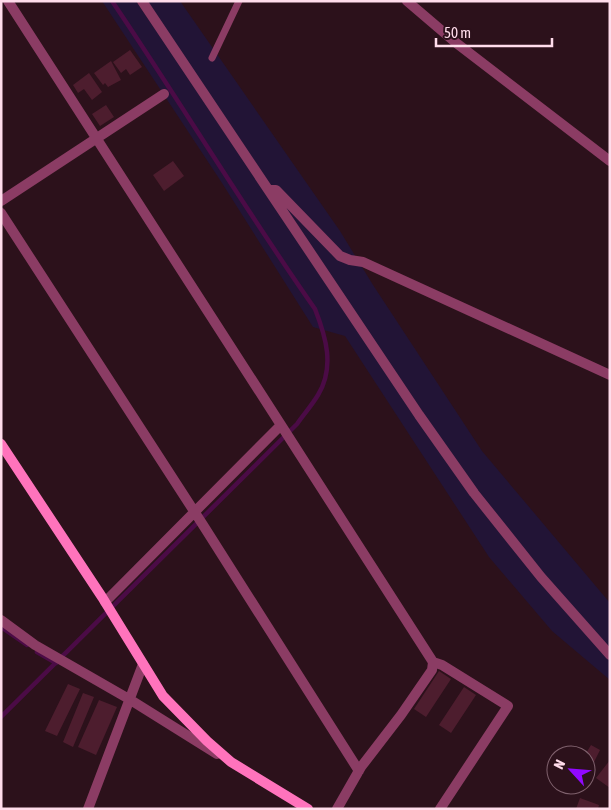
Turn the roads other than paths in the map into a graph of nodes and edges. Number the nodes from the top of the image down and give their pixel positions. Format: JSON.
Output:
{"nodes":[{"id":1,"x":8,"y":1,"type":"edge"},
{"id":2,"x":142,"y":1,"type":"edge"},
{"id":3,"x":239,"y":1,"type":"edge"},
{"id":4,"x":407,"y":1,"type":"edge"},
{"id":5,"x":212,"y":58,"type":"dead end"},
{"id":6,"x":164,"y":94,"type":"dead end"},
{"id":7,"x":97,"y":139,"type":"junction"},
{"id":8,"x":610,"y":161,"type":"edge"},
{"id":9,"x":269,"y":190,"type":"junction"},
{"id":10,"x":1,"y":201,"type":"edge"},
{"id":11,"x":1,"y":213,"type":"edge"},
{"id":12,"x":610,"y":375,"type":"edge"},
{"id":13,"x":281,"y":425,"type":"junction"},
{"id":14,"x":1,"y":444,"type":"edge"},
{"id":15,"x":194,"y":512,"type":"junction"},
{"id":16,"x":105,"y":602,"type":"junction"},
{"id":17,"x":1,"y":620,"type":"edge"},
{"id":18,"x":610,"y":655,"type":"edge"},
{"id":19,"x":433,"y":662,"type":"junction"},
{"id":20,"x":143,"y":664,"type":"junction"},
{"id":21,"x":129,"y":699,"type":"junction"},
{"id":22,"x":231,"y":762,"type":"junction"},
{"id":23,"x":359,"y":771,"type":"junction"},
{"id":24,"x":88,"y":809,"type":"edge"},
{"id":25,"x":308,"y":809,"type":"edge"},
{"id":26,"x":337,"y":809,"type":"edge"},
{"id":27,"x":440,"y":809,"type":"edge"}],
"edges":[{"from":1,"to":7,"type":"street"},
{"from":2,"to":9,"type":"street"},
{"from":3,"to":5,"type":"lane"},
{"from":4,"to":8,"type":"street"},
{"from":6,"to":7,"type":"street"},
{"from":7,"to":10,"type":"street"},
{"from":7,"to":13,"type":"street"},
{"from":9,"to":12,"type":"street"},
{"from":9,"to":18,"type":"street"},
{"from":11,"to":15,"type":"street"},
{"from":13,"to":15,"type":"street"},
{"from":13,"to":19,"type":"street"},
{"from":14,"to":16,"type":"street"},
{"from":15,"to":16,"type":"street"},
{"from":15,"to":23,"type":"street"},
{"from":16,"to":20,"type":"street"},
{"from":17,"to":21,"type":"street"},
{"from":19,"to":23,"type":"street"},
{"from":19,"to":27,"type":"street"},
{"from":20,"to":21,"type":"street"},
{"from":20,"to":22,"type":"street"},
{"from":21,"to":22,"type":"street"},
{"from":21,"to":24,"type":"street"},
{"from":22,"to":25,"type":"street"},
{"from":23,"to":26,"type":"street"}]}
